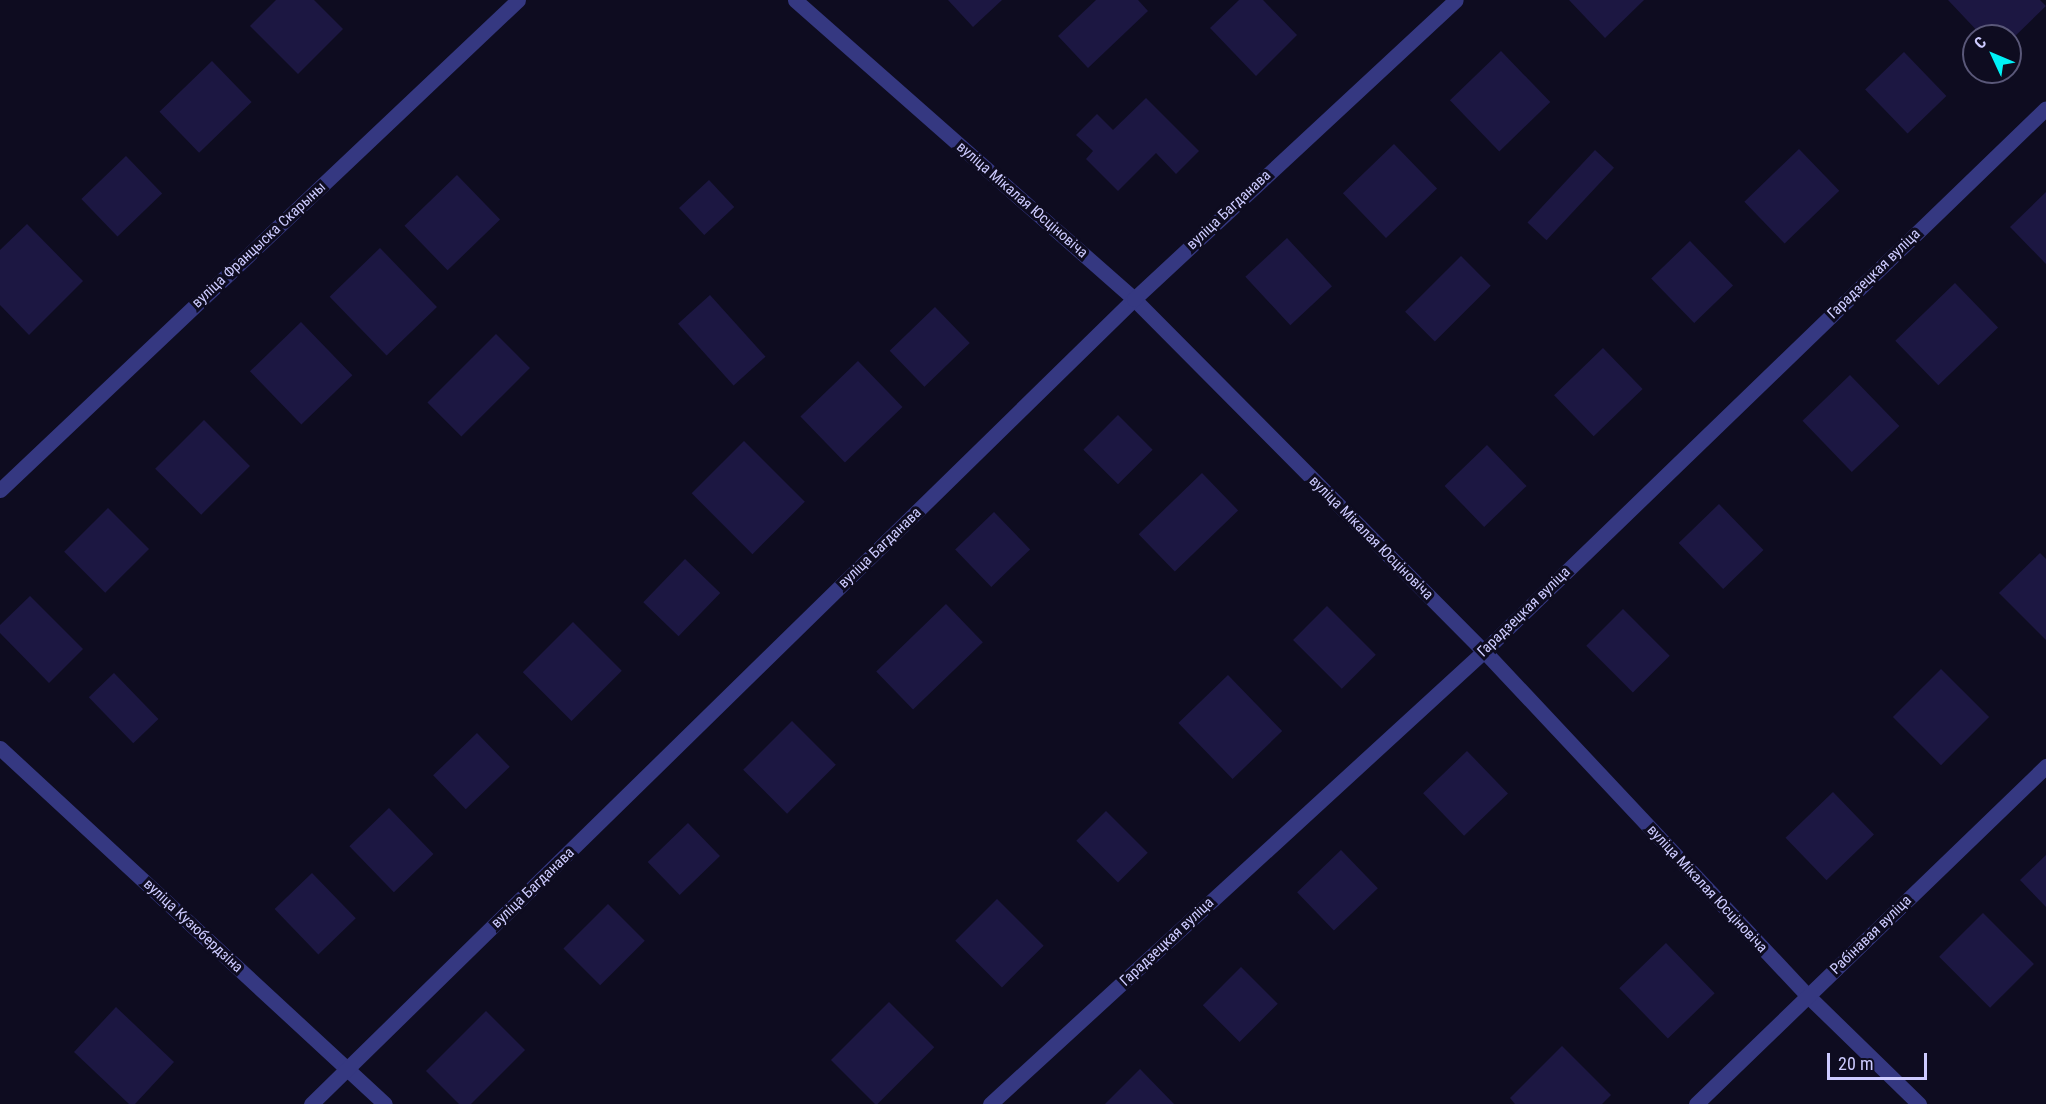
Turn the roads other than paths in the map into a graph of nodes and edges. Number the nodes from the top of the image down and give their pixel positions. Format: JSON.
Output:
{"nodes":[{"id":1,"x":518,"y":0,"type":"edge"},
{"id":2,"x":795,"y":0,"type":"edge"},
{"id":3,"x":1456,"y":0,"type":"edge"},
{"id":4,"x":2046,"y":108,"type":"edge"},
{"id":5,"x":1134,"y":299,"type":"junction"},
{"id":6,"x":0,"y":490,"type":"edge"},
{"id":7,"x":1484,"y":651,"type":"junction"},
{"id":8,"x":0,"y":748,"type":"edge"},
{"id":9,"x":2046,"y":766,"type":"edge"},
{"id":10,"x":1808,"y":996,"type":"junction"},
{"id":11,"x":349,"y":1069,"type":"junction"},
{"id":12,"x":311,"y":1104,"type":"edge"},
{"id":13,"x":385,"y":1104,"type":"edge"},
{"id":14,"x":990,"y":1104,"type":"edge"},
{"id":15,"x":1696,"y":1104,"type":"edge"},
{"id":16,"x":1919,"y":1104,"type":"edge"}],
"edges":[{"from":1,"to":6,"type":"street","name":"вуліца Францыска Скарыны"},
{"from":2,"to":5,"type":"street","name":"вуліца Мікалая Юсціновіча"},
{"from":3,"to":5,"type":"street","name":"вуліца Багданава"},
{"from":4,"to":7,"type":"street","name":"Гарадзецкая вуліца"},
{"from":5,"to":7,"type":"street","name":"вуліца Мікалая Юсціновіча"},
{"from":5,"to":11,"type":"street","name":"вуліца Багданава"},
{"from":7,"to":10,"type":"street","name":"вуліца Мікалая Юсціновіча"},
{"from":7,"to":14,"type":"street","name":"Гарадзецкая вуліца"},
{"from":8,"to":11,"type":"street","name":"вуліца Кузюбердзіна"},
{"from":9,"to":10,"type":"street","name":"Рабінавая вуліца"},
{"from":10,"to":15,"type":"street","name":"Рабінавая вуліца"},
{"from":10,"to":16,"type":"street","name":"вуліца Мікалая Юсціновіча"},
{"from":11,"to":12,"type":"street","name":"вуліца Багданава"},
{"from":11,"to":13,"type":"street","name":"вуліца Кузюбердзіна"}]}
